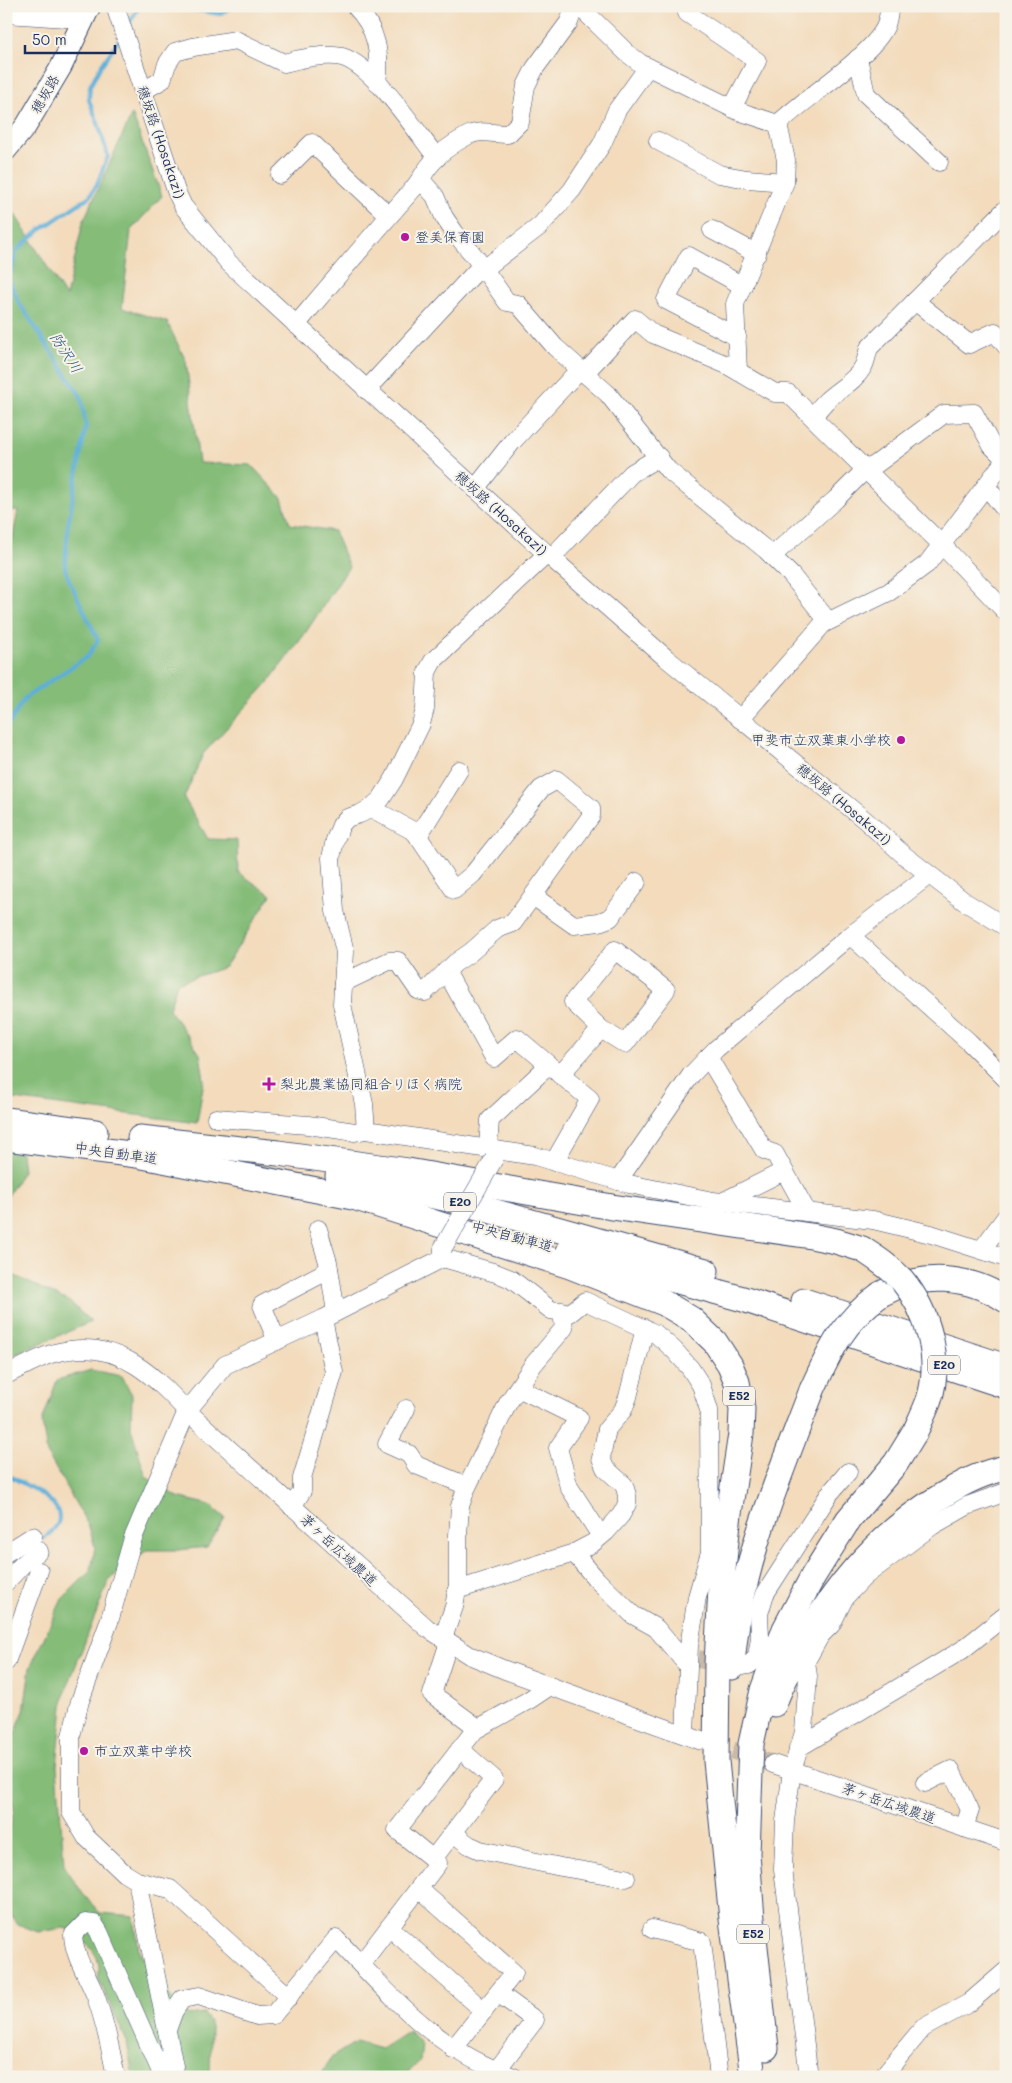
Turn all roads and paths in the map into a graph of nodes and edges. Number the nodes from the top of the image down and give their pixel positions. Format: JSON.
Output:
{"nodes":[{"id":1,"x":116,"y":6,"type":"edge"},
{"id":2,"x":355,"y":6,"type":"edge"},
{"id":3,"x":575,"y":6,"type":"edge"},
{"id":4,"x":579,"y":6,"type":"edge"},
{"id":5,"x":691,"y":6,"type":"edge"},
{"id":6,"x":890,"y":6,"type":"edge"},
{"id":7,"x":86,"y":13,"type":"edge"},
{"id":8,"x":6,"y":14,"type":"edge"},
{"id":9,"x":858,"y":58,"type":"junction"},
{"id":10,"x":648,"y":67,"type":"junction"},
{"id":11,"x":377,"y":83,"type":"junction"},
{"id":12,"x":143,"y":91,"type":"junction"},
{"id":13,"x":732,"y":108,"type":"junction"},
{"id":14,"x":778,"y":124,"type":"junction"},
{"id":15,"x":658,"y":141,"type":"dead end"},
{"id":16,"x":6,"y":150,"type":"edge"},
{"id":17,"x":436,"y":158,"type":"junction"},
{"id":18,"x":939,"y":162,"type":"dead end"},
{"id":19,"x":280,"y":175,"type":"dead end"},
{"id":20,"x":421,"y":180,"type":"junction"},
{"id":21,"x":785,"y":182,"type":"junction"},
{"id":22,"x":1006,"y":209,"type":"edge"},
{"id":23,"x":390,"y":216,"type":"junction"},
{"id":24,"x":712,"y":230,"type":"dead end"},
{"id":25,"x":757,"y":254,"type":"junction"},
{"id":26,"x":483,"y":268,"type":"junction"},
{"id":27,"x":743,"y":286,"type":"junction"},
{"id":28,"x":915,"y":301,"type":"junction"},
{"id":29,"x":296,"y":325,"type":"junction"},
{"id":30,"x":737,"y":337,"type":"junction"},
{"id":31,"x":1006,"y":346,"type":"edge"},
{"id":32,"x":581,"y":372,"type":"junction"},
{"id":33,"x":738,"y":372,"type":"junction"},
{"id":34,"x":366,"y":390,"type":"junction"},
{"id":35,"x":814,"y":417,"type":"junction"},
{"id":36,"x":659,"y":457,"type":"junction"},
{"id":37,"x":1006,"y":459,"type":"edge"},
{"id":38,"x":866,"y":469,"type":"junction"},
{"id":39,"x":986,"y":486,"type":"junction"},
{"id":40,"x":475,"y":489,"type":"junction"},
{"id":41,"x":1006,"y":511,"type":"edge"},
{"id":42,"x":942,"y":545,"type":"junction"},
{"id":43,"x":549,"y":556,"type":"junction"},
{"id":44,"x":772,"y":556,"type":"junction"},
{"id":45,"x":1006,"y":612,"type":"edge"},
{"id":46,"x":828,"y":621,"type":"junction"},
{"id":47,"x":740,"y":719,"type":"junction"},
{"id":48,"x":459,"y":770,"type":"dead end"},
{"id":49,"x":372,"y":808,"type":"junction"},
{"id":50,"x":418,"y":836,"type":"junction"},
{"id":51,"x":929,"y":875,"type":"junction"},
{"id":52,"x":637,"y":882,"type":"dead end"},
{"id":53,"x":533,"y":896,"type":"junction"},
{"id":54,"x":1006,"y":927,"type":"edge"},
{"id":55,"x":851,"y":936,"type":"junction"},
{"id":56,"x":446,"y":971,"type":"junction"},
{"id":57,"x":343,"y":983,"type":"junction"},
{"id":58,"x":601,"y":1029,"type":"junction"},
{"id":59,"x":708,"y":1057,"type":"junction"},
{"id":60,"x":555,"y":1070,"type":"junction"},
{"id":61,"x":1006,"y":1079,"type":"edge"},
{"id":62,"x":216,"y":1118,"type":"dead end"},
{"id":63,"x":13,"y":1130,"type":"edge"},
{"id":64,"x":366,"y":1130,"type":"junction"},
{"id":65,"x":140,"y":1138,"type":"junction"},
{"id":66,"x":494,"y":1153,"type":"junction"},
{"id":67,"x":554,"y":1162,"type":"junction"},
{"id":68,"x":784,"y":1171,"type":"junction"},
{"id":69,"x":618,"y":1181,"type":"junction"},
{"id":70,"x":346,"y":1195,"type":"junction"},
{"id":71,"x":722,"y":1202,"type":"junction"},
{"id":72,"x":806,"y":1210,"type":"junction"},
{"id":73,"x":1006,"y":1217,"type":"edge"},
{"id":74,"x":318,"y":1229,"type":"dead end"},
{"id":75,"x":982,"y":1249,"type":"junction"},
{"id":76,"x":443,"y":1253,"type":"junction"},
{"id":77,"x":1006,"y":1258,"type":"edge"},
{"id":78,"x":329,"y":1270,"type":"junction"},
{"id":79,"x":1006,"y":1300,"type":"edge"},
{"id":80,"x":562,"y":1311,"type":"junction"},
{"id":81,"x":329,"y":1316,"type":"junction"},
{"id":82,"x":646,"y":1328,"type":"junction"},
{"id":83,"x":277,"y":1341,"type":"junction"},
{"id":84,"x":1006,"y":1367,"type":"edge"},
{"id":85,"x":6,"y":1375,"type":"edge"},
{"id":86,"x":1006,"y":1386,"type":"edge"},
{"id":87,"x":518,"y":1388,"type":"junction"},
{"id":88,"x":406,"y":1410,"type":"dead end"},
{"id":89,"x":187,"y":1411,"type":"junction"},
{"id":90,"x":1006,"y":1468,"type":"edge"},
{"id":91,"x":848,"y":1472,"type":"dead end"},
{"id":92,"x":467,"y":1486,"type":"junction"},
{"id":93,"x":1006,"y":1492,"type":"edge"},
{"id":94,"x":292,"y":1507,"type":"junction"},
{"id":95,"x":601,"y":1536,"type":"junction"},
{"id":96,"x":574,"y":1553,"type":"junction"},
{"id":97,"x":6,"y":1554,"type":"edge"},
{"id":98,"x":39,"y":1571,"type":"dead end"},
{"id":99,"x":6,"y":1582,"type":"edge"},
{"id":100,"x":457,"y":1590,"type":"junction"},
{"id":101,"x":1006,"y":1615,"type":"edge"},
{"id":102,"x":446,"y":1640,"type":"junction"},
{"id":103,"x":692,"y":1661,"type":"junction"},
{"id":104,"x":6,"y":1662,"type":"edge"},
{"id":105,"x":738,"y":1667,"type":"tunnel mouth"},
{"id":106,"x":550,"y":1686,"type":"junction"},
{"id":107,"x":478,"y":1728,"type":"junction"},
{"id":108,"x":798,"y":1748,"type":"junction"},
{"id":109,"x":460,"y":1750,"type":"junction"},
{"id":110,"x":773,"y":1764,"type":"tunnel mouth"},
{"id":111,"x":792,"y":1771,"type":"junction"},
{"id":112,"x":925,"y":1783,"type":"dead end"},
{"id":113,"x":749,"y":1790,"type":"junction"},
{"id":114,"x":964,"y":1828,"type":"junction"},
{"id":115,"x":453,"y":1833,"type":"junction"},
{"id":116,"x":1006,"y":1842,"type":"edge"},
{"id":117,"x":726,"y":1854,"type":"junction"},
{"id":118,"x":433,"y":1859,"type":"junction"},
{"id":119,"x":626,"y":1878,"type":"dead end"},
{"id":120,"x":138,"y":1881,"type":"junction"},
{"id":121,"x":418,"y":1889,"type":"junction"},
{"id":122,"x":389,"y":1927,"type":"junction"},
{"id":123,"x":652,"y":1929,"type":"dead end"},
{"id":124,"x":361,"y":1964,"type":"junction"},
{"id":125,"x":1006,"y":1971,"type":"edge"},
{"id":126,"x":498,"y":1993,"type":"junction"},
{"id":127,"x":289,"y":1997,"type":"junction"},
{"id":128,"x":484,"y":2011,"type":"junction"},
{"id":129,"x":167,"y":2030,"type":"junction"},
{"id":130,"x":453,"y":2049,"type":"junction"},
{"id":131,"x":496,"y":2071,"type":"junction"},
{"id":132,"x":116,"y":2077,"type":"edge"},
{"id":133,"x":514,"y":2077,"type":"edge"},
{"id":134,"x":719,"y":2077,"type":"edge"},
{"id":135,"x":753,"y":2077,"type":"edge"},
{"id":136,"x":770,"y":2077,"type":"edge"},
{"id":137,"x":809,"y":2077,"type":"edge"},
{"id":138,"x":882,"y":2077,"type":"edge"}],
"edges":[{"from":1,"to":12,"type":"street","name":"穂坂路 (Hosakazi)"},
{"from":2,"to":11,"type":"street"},
{"from":3,"to":17,"type":"street"},
{"from":4,"to":10,"type":"street"},
{"from":5,"to":13,"type":"street"},
{"from":6,"to":9,"type":"street"},
{"from":7,"to":8,"type":"street"},
{"from":7,"to":16,"type":"main road","name":"穂坂路"},
{"from":9,"to":14,"type":"street"},
{"from":9,"to":18,"type":"street"},
{"from":10,"to":13,"type":"street"},
{"from":10,"to":26,"type":"street"},
{"from":11,"to":12,"type":"street"},
{"from":11,"to":17,"type":"street"},
{"from":12,"to":29,"type":"street","name":"穂坂路 (Hosakazi)"},
{"from":13,"to":14,"type":"street"},
{"from":14,"to":21,"type":"street"},
{"from":15,"to":21,"type":"street"},
{"from":17,"to":20,"type":"street"},
{"from":19,"to":23,"type":"street"},
{"from":20,"to":23,"type":"street"},
{"from":20,"to":26,"type":"street"},
{"from":21,"to":25,"type":"street"},
{"from":22,"to":28,"type":"street"},
{"from":23,"to":29,"type":"street"},
{"from":24,"to":25,"type":"street"},
{"from":25,"to":27,"type":"street"},
{"from":26,"to":32,"type":"street"},
{"from":26,"to":34,"type":"street"},
{"from":27,"to":30,"type":"street"},
{"from":27,"to":30,"type":"street"},
{"from":28,"to":31,"type":"street"},
{"from":28,"to":35,"type":"street"},
{"from":29,"to":34,"type":"street","name":"穂坂路 (Hosakazi)"},
{"from":30,"to":33,"type":"street"},
{"from":32,"to":33,"type":"street"},
{"from":32,"to":36,"type":"street"},
{"from":32,"to":40,"type":"street"},
{"from":33,"to":35,"type":"street"},
{"from":34,"to":40,"type":"street","name":"穂坂路 (Hosakazi)"},
{"from":35,"to":38,"type":"street"},
{"from":36,"to":43,"type":"street"},
{"from":36,"to":44,"type":"street"},
{"from":37,"to":38,"type":"street"},
{"from":37,"to":39,"type":"street"},
{"from":38,"to":42,"type":"street"},
{"from":38,"to":44,"type":"street"},
{"from":39,"to":41,"type":"street"},
{"from":39,"to":42,"type":"street"},
{"from":40,"to":43,"type":"street","name":"穂坂路 (Hosakazi)"},
{"from":42,"to":45,"type":"street"},
{"from":42,"to":46,"type":"street"},
{"from":43,"to":47,"type":"street","name":"穂坂路 (Hosakazi)"},
{"from":43,"to":49,"type":"street"},
{"from":44,"to":46,"type":"street"},
{"from":46,"to":47,"type":"street"},
{"from":47,"to":51,"type":"street","name":"穂坂路 (Hosakazi)"},
{"from":48,"to":50,"type":"street"},
{"from":49,"to":50,"type":"street"},
{"from":49,"to":57,"type":"street"},
{"from":50,"to":53,"type":"street"},
{"from":51,"to":54,"type":"street","name":"穂坂路 (Hosakazi)"},
{"from":51,"to":55,"type":"street"},
{"from":52,"to":53,"type":"street"},
{"from":53,"to":56,"type":"street"},
{"from":55,"to":59,"type":"street"},
{"from":55,"to":61,"type":"street"},
{"from":56,"to":57,"type":"street"},
{"from":56,"to":60,"type":"street"},
{"from":57,"to":64,"type":"street"},
{"from":58,"to":58,"type":"street"},
{"from":58,"to":60,"type":"street"},
{"from":59,"to":68,"type":"street"},
{"from":59,"to":69,"type":"street"},
{"from":60,"to":66,"type":"street"},
{"from":60,"to":67,"type":"street"},
{"from":62,"to":64,"type":"street"},
{"from":63,"to":65,"type":"highway","name":"中央自動車道","number":"E20"},
{"from":63,"to":70,"type":"highway","name":"中央自動車道","number":"E20"},
{"from":64,"to":66,"type":"street"},
{"from":65,"to":84,"type":"highway","name":"中央自動車道","number":"E20"},
{"from":65,"to":113,"type":"highway","number":"E52","bridge":true},
{"from":66,"to":67,"type":"street"},
{"from":66,"to":76,"type":"street","bridge":true},
{"from":67,"to":69,"type":"street"},
{"from":68,"to":71,"type":"street"},
{"from":68,"to":72,"type":"street"},
{"from":69,"to":71,"type":"street"},
{"from":70,"to":86,"type":"highway","name":"中央自動車道","number":"E20"},
{"from":70,"to":117,"type":"highway","number":"E52"},
{"from":71,"to":72,"type":"street"},
{"from":72,"to":75,"type":"street"},
{"from":73,"to":75,"type":"street"},
{"from":74,"to":78,"type":"street"},
{"from":75,"to":77,"type":"street"},
{"from":76,"to":80,"type":"street"},
{"from":76,"to":81,"type":"street"},
{"from":78,"to":81,"type":"street"},
{"from":78,"to":83,"type":"street"},
{"from":79,"to":117,"type":"highway","bridge":true},
{"from":80,"to":82,"type":"street"},
{"from":80,"to":87,"type":"street"},
{"from":81,"to":83,"type":"street"},
{"from":81,"to":94,"type":"street"},
{"from":82,"to":95,"type":"street"},
{"from":82,"to":103,"type":"street"},
{"from":83,"to":89,"type":"street"},
{"from":85,"to":89,"type":"street","name":"茅ヶ岳広域農道"},
{"from":87,"to":92,"type":"street"},
{"from":87,"to":95,"type":"street"},
{"from":88,"to":92,"type":"street"},
{"from":89,"to":94,"type":"street","name":"茅ヶ岳広域農道"},
{"from":89,"to":120,"type":"street"},
{"from":90,"to":113,"type":"highway"},
{"from":91,"to":105,"type":"street"},
{"from":92,"to":100,"type":"street"},
{"from":93,"to":108,"type":"street"},
{"from":94,"to":102,"type":"street","name":"茅ヶ岳広域農道"},
{"from":95,"to":96,"type":"street"},
{"from":96,"to":100,"type":"street"},
{"from":96,"to":103,"type":"street"},
{"from":97,"to":99,"type":"street"},
{"from":98,"to":104,"type":"street"},
{"from":100,"to":102,"type":"street"},
{"from":101,"to":108,"type":"street"},
{"from":102,"to":106,"type":"street","name":"茅ヶ岳広域農道"},
{"from":102,"to":107,"type":"street"},
{"from":103,"to":106,"type":"street","name":"茅ヶ岳広域農道"},
{"from":106,"to":107,"type":"street"},
{"from":107,"to":109,"type":"street"},
{"from":108,"to":111,"type":"street"},
{"from":109,"to":115,"type":"street"},
{"from":109,"to":118,"type":"street"},
{"from":110,"to":111,"type":"street","name":"茅ヶ岳広域農道"},
{"from":111,"to":114,"type":"street","name":"茅ヶ岳広域農道"},
{"from":111,"to":137,"type":"street"},
{"from":112,"to":114,"type":"street"},
{"from":113,"to":136,"type":"highway","number":"E52"},
{"from":114,"to":116,"type":"street","name":"茅ヶ岳広域農道"},
{"from":115,"to":118,"type":"street"},
{"from":115,"to":119,"type":"street"},
{"from":117,"to":135,"type":"highway","number":"E52"},
{"from":118,"to":121,"type":"street"},
{"from":120,"to":127,"type":"street"},
{"from":120,"to":129,"type":"street"},
{"from":121,"to":122,"type":"street"},
{"from":121,"to":126,"type":"street"},
{"from":122,"to":124,"type":"street"},
{"from":122,"to":128,"type":"street"},
{"from":123,"to":134,"type":"street"},
{"from":124,"to":127,"type":"street"},
{"from":124,"to":130,"type":"street"},
{"from":125,"to":138,"type":"street"},
{"from":126,"to":128,"type":"street"},
{"from":126,"to":131,"type":"street"},
{"from":127,"to":129,"type":"street"},
{"from":128,"to":130,"type":"street"},
{"from":129,"to":132,"type":"street"},
{"from":130,"to":131,"type":"street"},
{"from":131,"to":133,"type":"street"}]}
